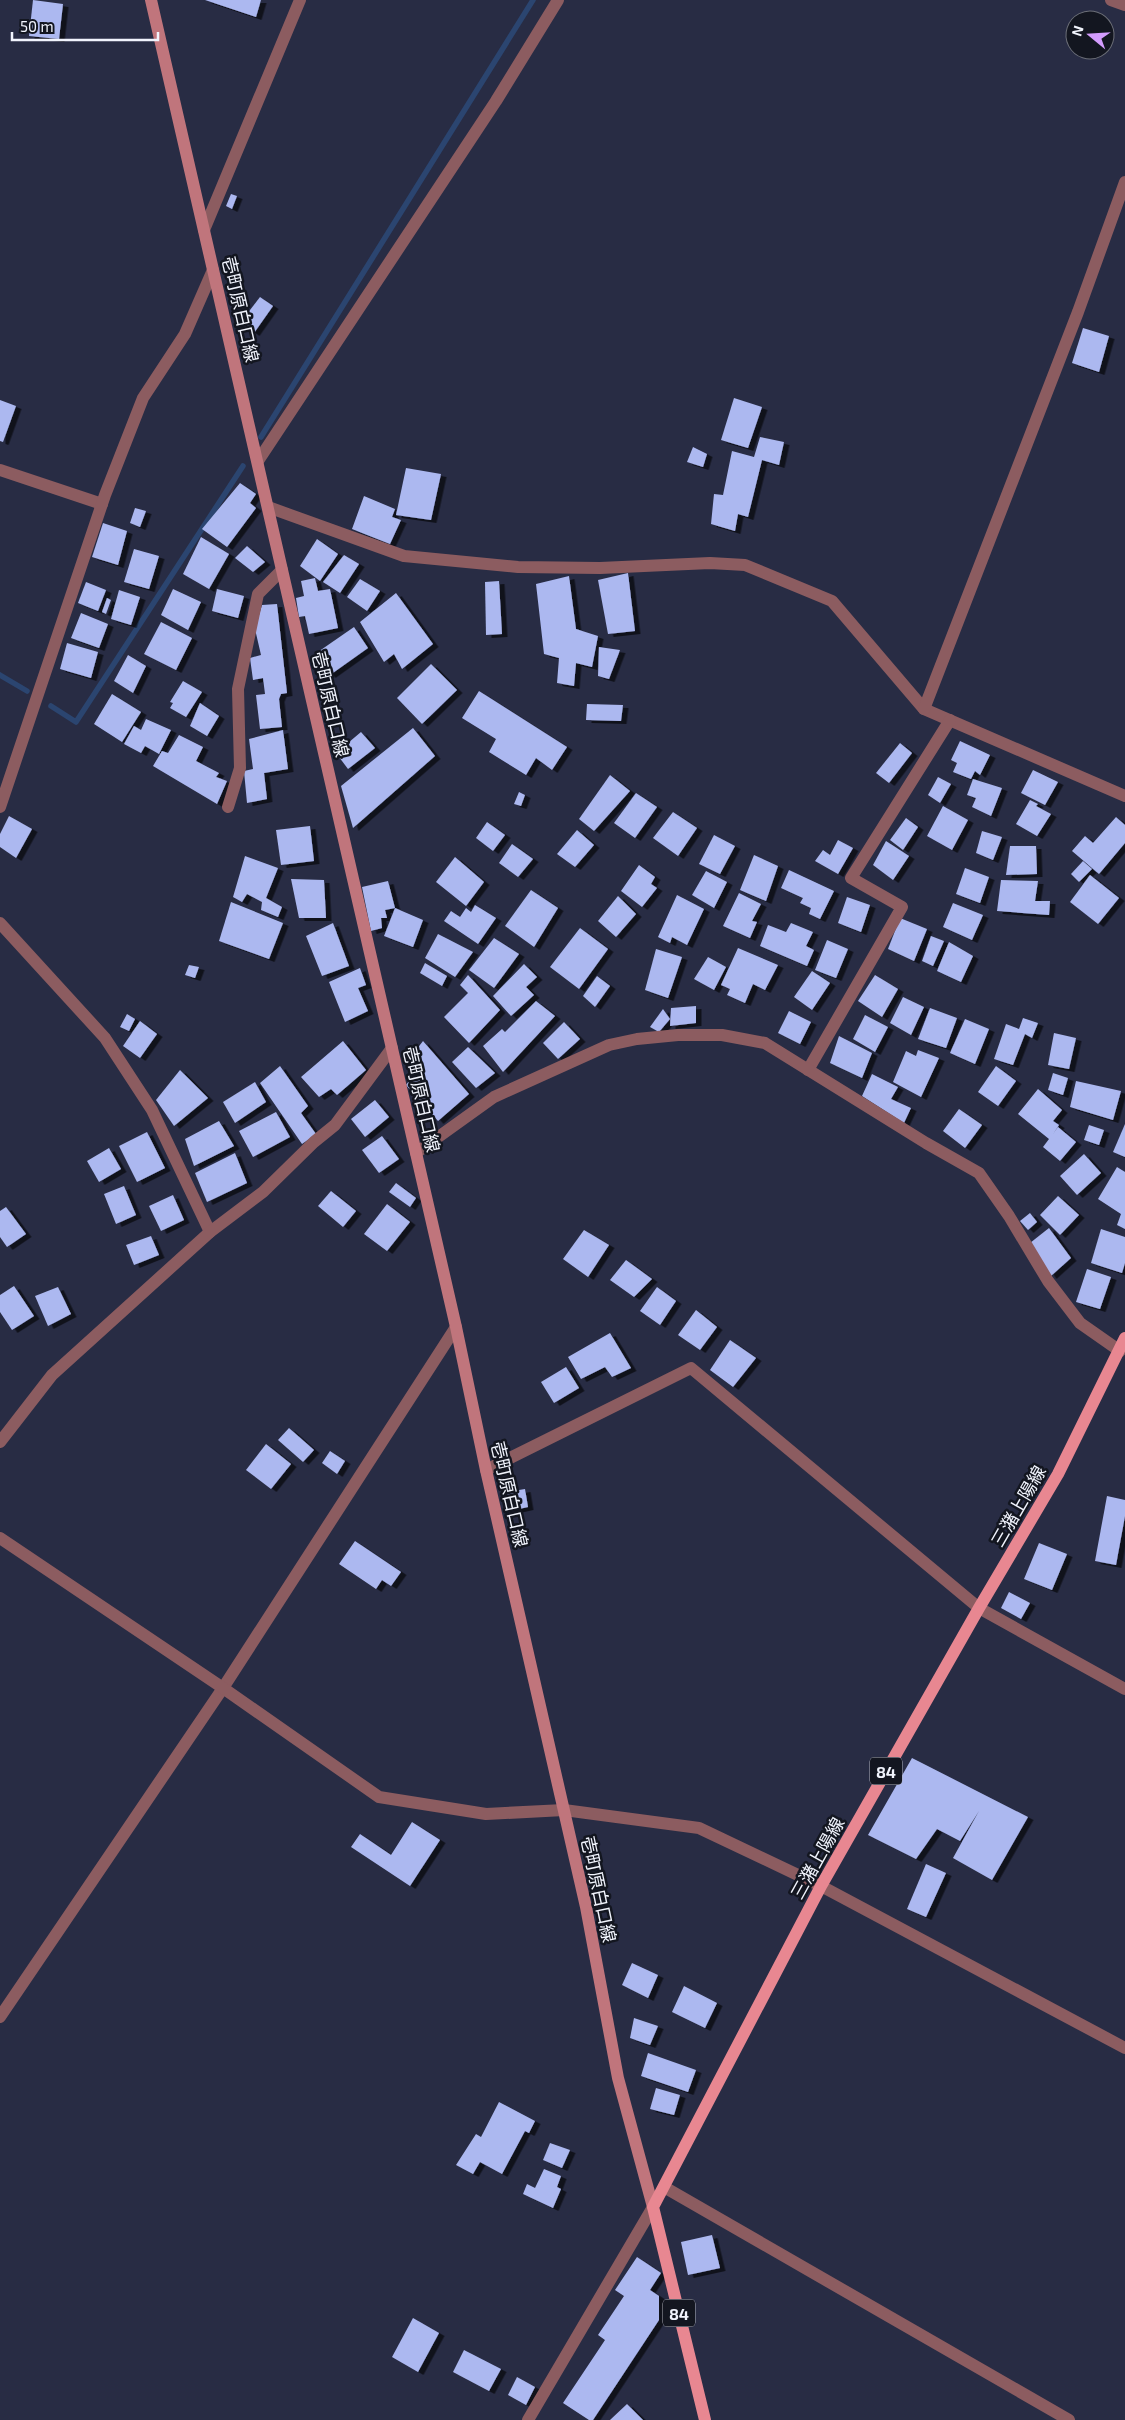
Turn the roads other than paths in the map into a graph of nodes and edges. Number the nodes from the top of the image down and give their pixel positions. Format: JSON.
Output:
{"nodes":[{"id":1,"x":151,"y":0,"type":"edge"},
{"id":2,"x":300,"y":0,"type":"edge"},
{"id":3,"x":558,"y":0,"type":"edge"},
{"id":4,"x":1111,"y":0,"type":"edge"},
{"id":5,"x":1125,"y":5,"type":"edge"},
{"id":6,"x":1125,"y":182,"type":"edge"},
{"id":7,"x":204,"y":230,"type":"junction"},
{"id":8,"x":213,"y":270,"type":"junction"},
{"id":9,"x":258,"y":461,"type":"junction"},
{"id":10,"x":0,"y":470,"type":"edge"},
{"id":11,"x":102,"y":504,"type":"junction"},
{"id":12,"x":268,"y":507,"type":"junction"},
{"id":13,"x":282,"y":570,"type":"junction"},
{"id":14,"x":924,"y":709,"type":"junction"},
{"id":15,"x":950,"y":720,"type":"junction"},
{"id":16,"x":1125,"y":796,"type":"edge"},
{"id":17,"x":0,"y":807,"type":"edge"},
{"id":18,"x":228,"y":807,"type":"dead end"},
{"id":19,"x":0,"y":923,"type":"edge"},
{"id":20,"x":392,"y":1048,"type":"junction"},
{"id":21,"x":808,"y":1070,"type":"junction"},
{"id":22,"x":416,"y":1153,"type":"junction"},
{"id":23,"x":210,"y":1232,"type":"junction"},
{"id":24,"x":456,"y":1328,"type":"junction"},
{"id":25,"x":1125,"y":1338,"type":"edge"},
{"id":26,"x":1120,"y":1350,"type":"junction"},
{"id":27,"x":0,"y":1442,"type":"edge"},
{"id":28,"x":486,"y":1470,"type":"junction"},
{"id":29,"x":0,"y":1538,"type":"edge"},
{"id":30,"x":979,"y":1608,"type":"junction"},
{"id":31,"x":224,"y":1688,"type":"junction"},
{"id":32,"x":1125,"y":1688,"type":"edge"},
{"id":33,"x":564,"y":1810,"type":"junction"},
{"id":34,"x":821,"y":1886,"type":"junction"},
{"id":35,"x":0,"y":2017,"type":"edge"},
{"id":36,"x":1125,"y":2048,"type":"edge"},
{"id":37,"x":664,"y":2187,"type":"junction"},
{"id":38,"x":652,"y":2206,"type":"junction"},
{"id":39,"x":528,"y":2420,"type":"edge"},
{"id":40,"x":705,"y":2420,"type":"edge"},
{"id":41,"x":1069,"y":2420,"type":"edge"}],
"edges":[{"from":1,"to":7,"type":"main road","name":"壱町原白口線"},
{"from":2,"to":7,"type":"street"},
{"from":3,"to":9,"type":"street"},
{"from":4,"to":5,"type":"street"},
{"from":6,"to":14,"type":"street"},
{"from":7,"to":8,"type":"main road","name":"壱町原白口線"},
{"from":8,"to":9,"type":"main road","name":"壱町原白口線"},
{"from":8,"to":11,"type":"street"},
{"from":9,"to":12,"type":"main road","name":"壱町原白口線"},
{"from":10,"to":11,"type":"street"},
{"from":11,"to":17,"type":"street"},
{"from":12,"to":13,"type":"main road","name":"壱町原白口線"},
{"from":12,"to":14,"type":"street"},
{"from":13,"to":18,"type":"street"},
{"from":13,"to":20,"type":"main road","name":"壱町原白口線"},
{"from":14,"to":15,"type":"street"},
{"from":15,"to":16,"type":"street"},
{"from":15,"to":21,"type":"street"},
{"from":19,"to":23,"type":"street"},
{"from":20,"to":22,"type":"main road","name":"壱町原白口線"},
{"from":20,"to":23,"type":"street"},
{"from":21,"to":22,"type":"street"},
{"from":21,"to":26,"type":"street"},
{"from":22,"to":24,"type":"main road","name":"壱町原白口線"},
{"from":23,"to":27,"type":"street"},
{"from":24,"to":28,"type":"main road","name":"壱町原白口線"},
{"from":24,"to":31,"type":"street"},
{"from":25,"to":26,"type":"main road","name":"三潴上陽線","number":"84"},
{"from":26,"to":30,"type":"main road","name":"三潴上陽線","number":"84"},
{"from":28,"to":30,"type":"street"},
{"from":28,"to":33,"type":"main road","name":"壱町原白口線"},
{"from":29,"to":31,"type":"street"},
{"from":30,"to":32,"type":"street"},
{"from":30,"to":34,"type":"main road","name":"三潴上陽線","number":"84"},
{"from":31,"to":33,"type":"street"},
{"from":31,"to":35,"type":"street"},
{"from":33,"to":34,"type":"street"},
{"from":33,"to":38,"type":"main road","name":"壱町原白口線"},
{"from":34,"to":36,"type":"street"},
{"from":34,"to":37,"type":"main road","name":"三潴上陽線","number":"84"},
{"from":37,"to":38,"type":"main road","name":"三潴上陽線","number":"84"},
{"from":37,"to":41,"type":"street"},
{"from":38,"to":39,"type":"street"},
{"from":38,"to":40,"type":"main road","number":"84"}]}
